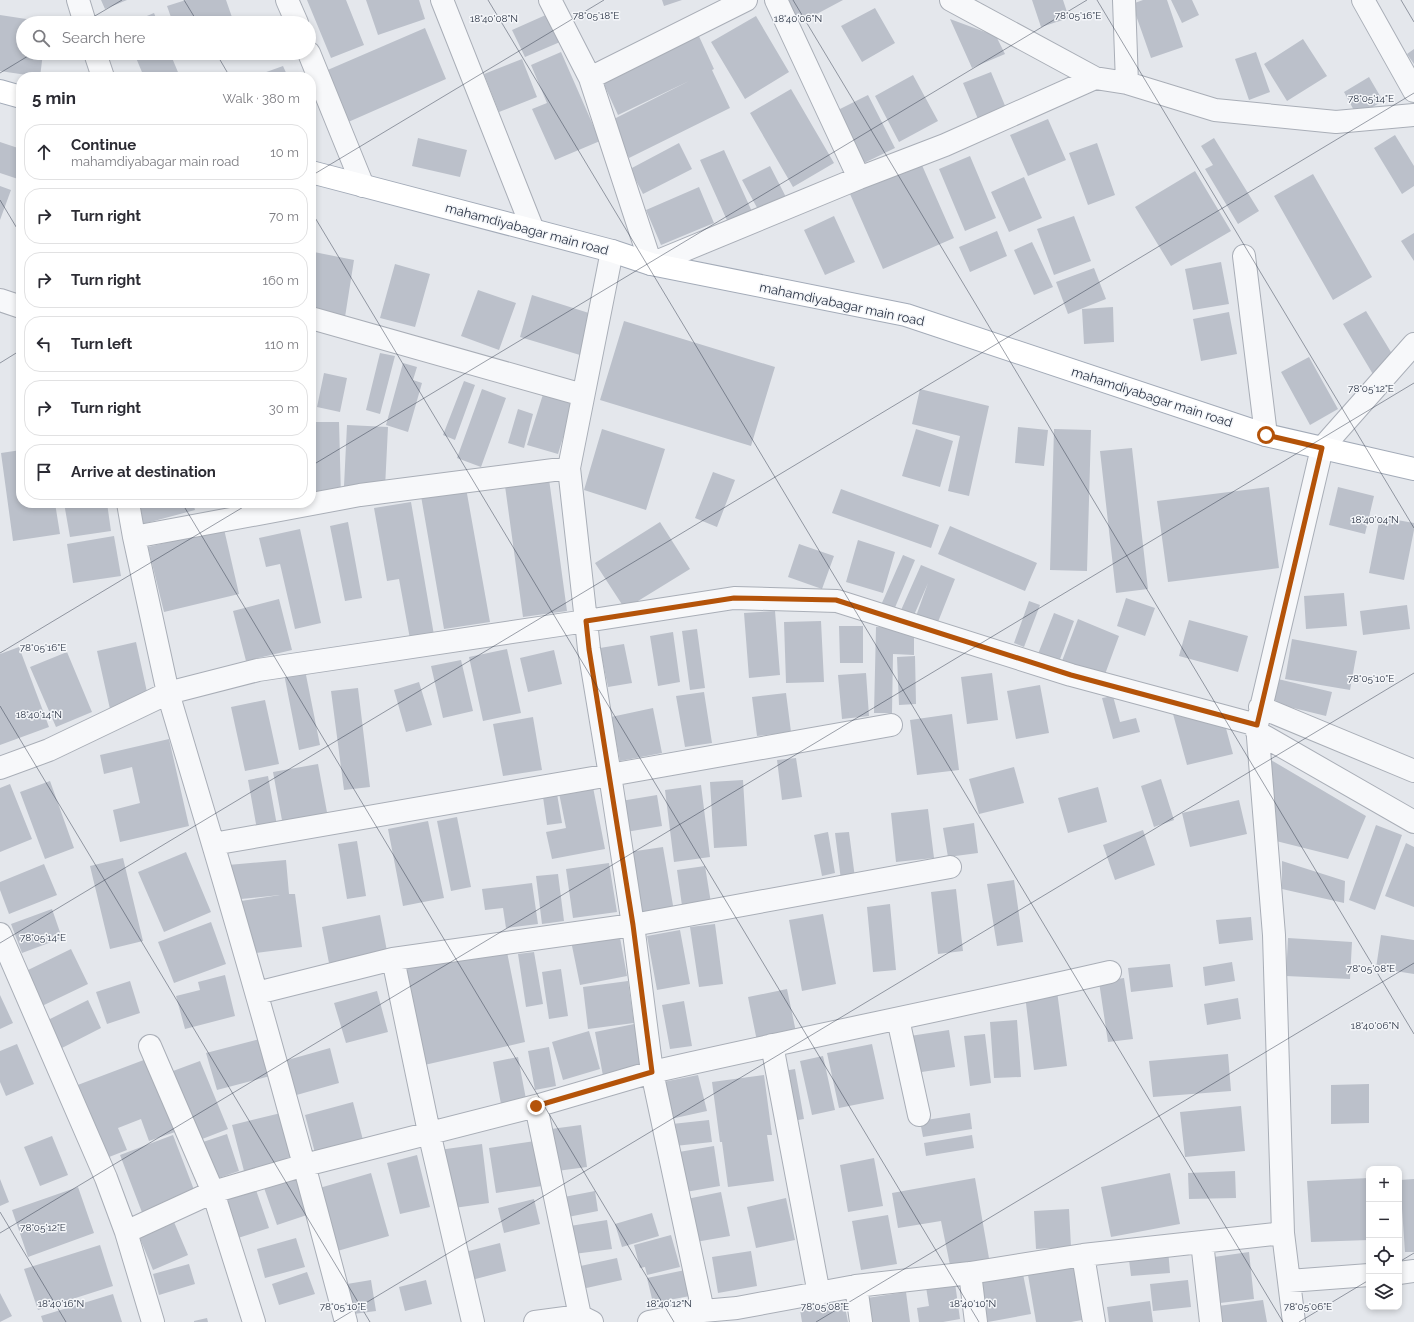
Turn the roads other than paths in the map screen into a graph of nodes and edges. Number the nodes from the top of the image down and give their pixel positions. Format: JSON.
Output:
{"nodes":[{"id":1,"x":78,"y":0,"type":"edge"},
{"id":2,"x":287,"y":0,"type":"edge"},
{"id":3,"x":442,"y":0,"type":"edge"},
{"id":4,"x":550,"y":0,"type":"edge"},
{"id":5,"x":746,"y":0,"type":"edge"},
{"id":6,"x":776,"y":0,"type":"edge"},
{"id":7,"x":951,"y":0,"type":"edge"},
{"id":8,"x":1124,"y":0,"type":"edge"},
{"id":9,"x":1363,"y":0,"type":"edge"},
{"id":10,"x":83,"y":16,"type":"edge"},
{"id":11,"x":294,"y":16,"type":"edge"},
{"id":12,"x":97,"y":60,"type":"edge"},
{"id":13,"x":312,"y":60,"type":"edge"},
{"id":14,"x":101,"y":72,"type":"edge"},
{"id":15,"x":590,"y":78,"type":"junction"},
{"id":16,"x":1095,"y":78,"type":"junction"},
{"id":17,"x":1127,"y":83,"type":"junction"},
{"id":18,"x":0,"y":91,"type":"edge"},
{"id":19,"x":1414,"y":91,"type":"edge"},
{"id":20,"x":16,"y":96,"type":"edge"},
{"id":21,"x":1414,"y":115,"type":"edge"},
{"id":22,"x":316,"y":173,"type":"edge"},
{"id":23,"x":860,"y":178,"type":"junction"},
{"id":24,"x":363,"y":186,"type":"junction"},
{"id":25,"x":533,"y":230,"type":"junction"},
{"id":26,"x":612,"y":251,"type":"junction"},
{"id":27,"x":1244,"y":256,"type":"dead end"},
{"id":28,"x":651,"y":264,"type":"junction"},
{"id":29,"x":0,"y":300,"type":"edge"},
{"id":30,"x":16,"y":305,"type":"edge"},
{"id":31,"x":316,"y":319,"type":"edge"},
{"id":32,"x":1414,"y":344,"type":"edge"},
{"id":33,"x":583,"y":395,"type":"junction"},
{"id":34,"x":1266,"y":435,"type":"junction"},
{"id":35,"x":1322,"y":448,"type":"junction"},
{"id":36,"x":569,"y":468,"type":"junction"},
{"id":37,"x":1414,"y":469,"type":"edge"},
{"id":38,"x":316,"y":503,"type":"edge"},
{"id":39,"x":129,"y":508,"type":"edge"},
{"id":40,"x":290,"y":508,"type":"edge"},
{"id":41,"x":134,"y":537,"type":"junction"},
{"id":42,"x":586,"y":621,"type":"junction"},
{"id":43,"x":168,"y":693,"type":"junction"},
{"id":44,"x":1258,"y":721,"type":"junction"},
{"id":45,"x":891,"y":726,"type":"dead end"},
{"id":46,"x":0,"y":768,"type":"edge"},
{"id":47,"x":1414,"y":772,"type":"edge"},
{"id":48,"x":610,"y":775,"type":"junction"},
{"id":49,"x":1414,"y":822,"type":"edge"},
{"id":50,"x":213,"y":844,"type":"junction"},
{"id":51,"x":950,"y":868,"type":"dead end"},
{"id":52,"x":633,"y":925,"type":"junction"},
{"id":53,"x":0,"y":934,"type":"edge"},
{"id":54,"x":393,"y":959,"type":"junction"},
{"id":55,"x":1110,"y":972,"type":"dead end"},
{"id":56,"x":257,"y":993,"type":"junction"},
{"id":57,"x":898,"y":1019,"type":"junction"},
{"id":58,"x":772,"y":1045,"type":"junction"},
{"id":59,"x":150,"y":1046,"type":"dead end"},
{"id":60,"x":652,"y":1072,"type":"junction"},
{"id":61,"x":536,"y":1106,"type":"junction"},
{"id":62,"x":919,"y":1115,"type":"dead end"},
{"id":63,"x":429,"y":1132,"type":"junction"},
{"id":64,"x":305,"y":1165,"type":"junction"},
{"id":65,"x":213,"y":1192,"type":"junction"},
{"id":66,"x":126,"y":1232,"type":"junction"},
{"id":67,"x":1283,"y":1233,"type":"junction"},
{"id":68,"x":1202,"y":1242,"type":"junction"},
{"id":69,"x":1084,"y":1255,"type":"junction"},
{"id":70,"x":1414,"y":1271,"type":"edge"},
{"id":71,"x":1402,"y":1272,"type":"edge"},
{"id":72,"x":970,"y":1273,"type":"junction"},
{"id":73,"x":1366,"y":1275,"type":"edge"},
{"id":74,"x":1289,"y":1281,"type":"junction"},
{"id":75,"x":856,"y":1286,"type":"junction"},
{"id":76,"x":819,"y":1294,"type":"junction"},
{"id":77,"x":703,"y":1311,"type":"junction"},
{"id":78,"x":738,"y":1315,"type":"edge"},
{"id":79,"x":586,"y":1319,"type":"edge"},
{"id":80,"x":153,"y":1322,"type":"edge"},
{"id":81,"x":254,"y":1322,"type":"edge"},
{"id":82,"x":346,"y":1322,"type":"edge"},
{"id":83,"x":473,"y":1322,"type":"edge"},
{"id":84,"x":535,"y":1322,"type":"edge"},
{"id":85,"x":649,"y":1322,"type":"edge"},
{"id":86,"x":861,"y":1322,"type":"edge"},
{"id":87,"x":976,"y":1322,"type":"edge"},
{"id":88,"x":1094,"y":1322,"type":"edge"},
{"id":89,"x":1211,"y":1322,"type":"edge"},
{"id":90,"x":1294,"y":1322,"type":"edge"}],
"edges":[{"from":1,"to":10,"type":"street"},
{"from":2,"to":11,"type":"street"},
{"from":3,"to":25,"type":"street"},
{"from":4,"to":15,"type":"street"},
{"from":5,"to":15,"type":"street"},
{"from":6,"to":23,"type":"street"},
{"from":7,"to":16,"type":"street"},
{"from":8,"to":17,"type":"street"},
{"from":9,"to":19,"type":"street"},
{"from":12,"to":14,"type":"street"},
{"from":13,"to":24,"type":"street"},
{"from":15,"to":28,"type":"street"},
{"from":16,"to":17,"type":"street"},
{"from":16,"to":23,"type":"street"},
{"from":17,"to":21,"type":"street"},
{"from":18,"to":20,"type":"main road"},
{"from":22,"to":24,"type":"main road","name":"mahamdiyabagar main road"},
{"from":23,"to":28,"type":"street"},
{"from":24,"to":25,"type":"main road","name":"mahamdiyabagar main road"},
{"from":25,"to":26,"type":"main road","name":"mahamdiyabagar main road"},
{"from":26,"to":28,"type":"main road","name":"mahamdiyabagar main road"},
{"from":26,"to":33,"type":"street"},
{"from":27,"to":34,"type":"street"},
{"from":28,"to":34,"type":"main road","name":"mahamdiyabagar main road"},
{"from":29,"to":30,"type":"street"},
{"from":31,"to":33,"type":"street"},
{"from":32,"to":35,"type":"street"},
{"from":33,"to":36,"type":"street"},
{"from":34,"to":35,"type":"main road","name":"mahamdiyabagar main road"},
{"from":35,"to":37,"type":"main road","name":"mahamdiyabagar main road"},
{"from":35,"to":44,"type":"street"},
{"from":36,"to":38,"type":"street"},
{"from":36,"to":42,"type":"street"},
{"from":39,"to":41,"type":"street"},
{"from":40,"to":41,"type":"street"},
{"from":41,"to":43,"type":"street"},
{"from":42,"to":43,"type":"street"},
{"from":42,"to":44,"type":"street"},
{"from":42,"to":48,"type":"street"},
{"from":43,"to":46,"type":"street"},
{"from":43,"to":50,"type":"street"},
{"from":44,"to":47,"type":"street"},
{"from":44,"to":49,"type":"street"},
{"from":44,"to":67,"type":"street"},
{"from":45,"to":48,"type":"street"},
{"from":48,"to":50,"type":"street"},
{"from":48,"to":52,"type":"street"},
{"from":50,"to":56,"type":"street"},
{"from":51,"to":52,"type":"street"},
{"from":52,"to":54,"type":"street"},
{"from":52,"to":60,"type":"street"},
{"from":53,"to":66,"type":"street"},
{"from":54,"to":56,"type":"street"},
{"from":54,"to":63,"type":"street"},
{"from":55,"to":57,"type":"street"},
{"from":56,"to":64,"type":"street"},
{"from":57,"to":58,"type":"street"},
{"from":57,"to":62,"type":"street"},
{"from":58,"to":60,"type":"street"},
{"from":58,"to":76,"type":"street"},
{"from":59,"to":65,"type":"street"},
{"from":60,"to":61,"type":"street"},
{"from":60,"to":77,"type":"street"},
{"from":61,"to":63,"type":"street"},
{"from":61,"to":79,"type":"street"},
{"from":63,"to":64,"type":"street"},
{"from":63,"to":83,"type":"street"},
{"from":64,"to":65,"type":"street"},
{"from":64,"to":82,"type":"street"},
{"from":65,"to":66,"type":"street"},
{"from":65,"to":81,"type":"street"},
{"from":66,"to":80,"type":"street"},
{"from":67,"to":68,"type":"street"},
{"from":67,"to":74,"type":"street"},
{"from":68,"to":69,"type":"street"},
{"from":68,"to":89,"type":"street"},
{"from":69,"to":72,"type":"street"},
{"from":69,"to":88,"type":"street"},
{"from":70,"to":71,"type":"street"},
{"from":72,"to":75,"type":"street"},
{"from":72,"to":87,"type":"street"},
{"from":73,"to":74,"type":"street"},
{"from":74,"to":90,"type":"street"},
{"from":75,"to":76,"type":"street"},
{"from":75,"to":86,"type":"street"},
{"from":76,"to":78,"type":"street"},
{"from":77,"to":78,"type":"street"},
{"from":77,"to":85,"type":"street"},
{"from":79,"to":84,"type":"street"}]}
